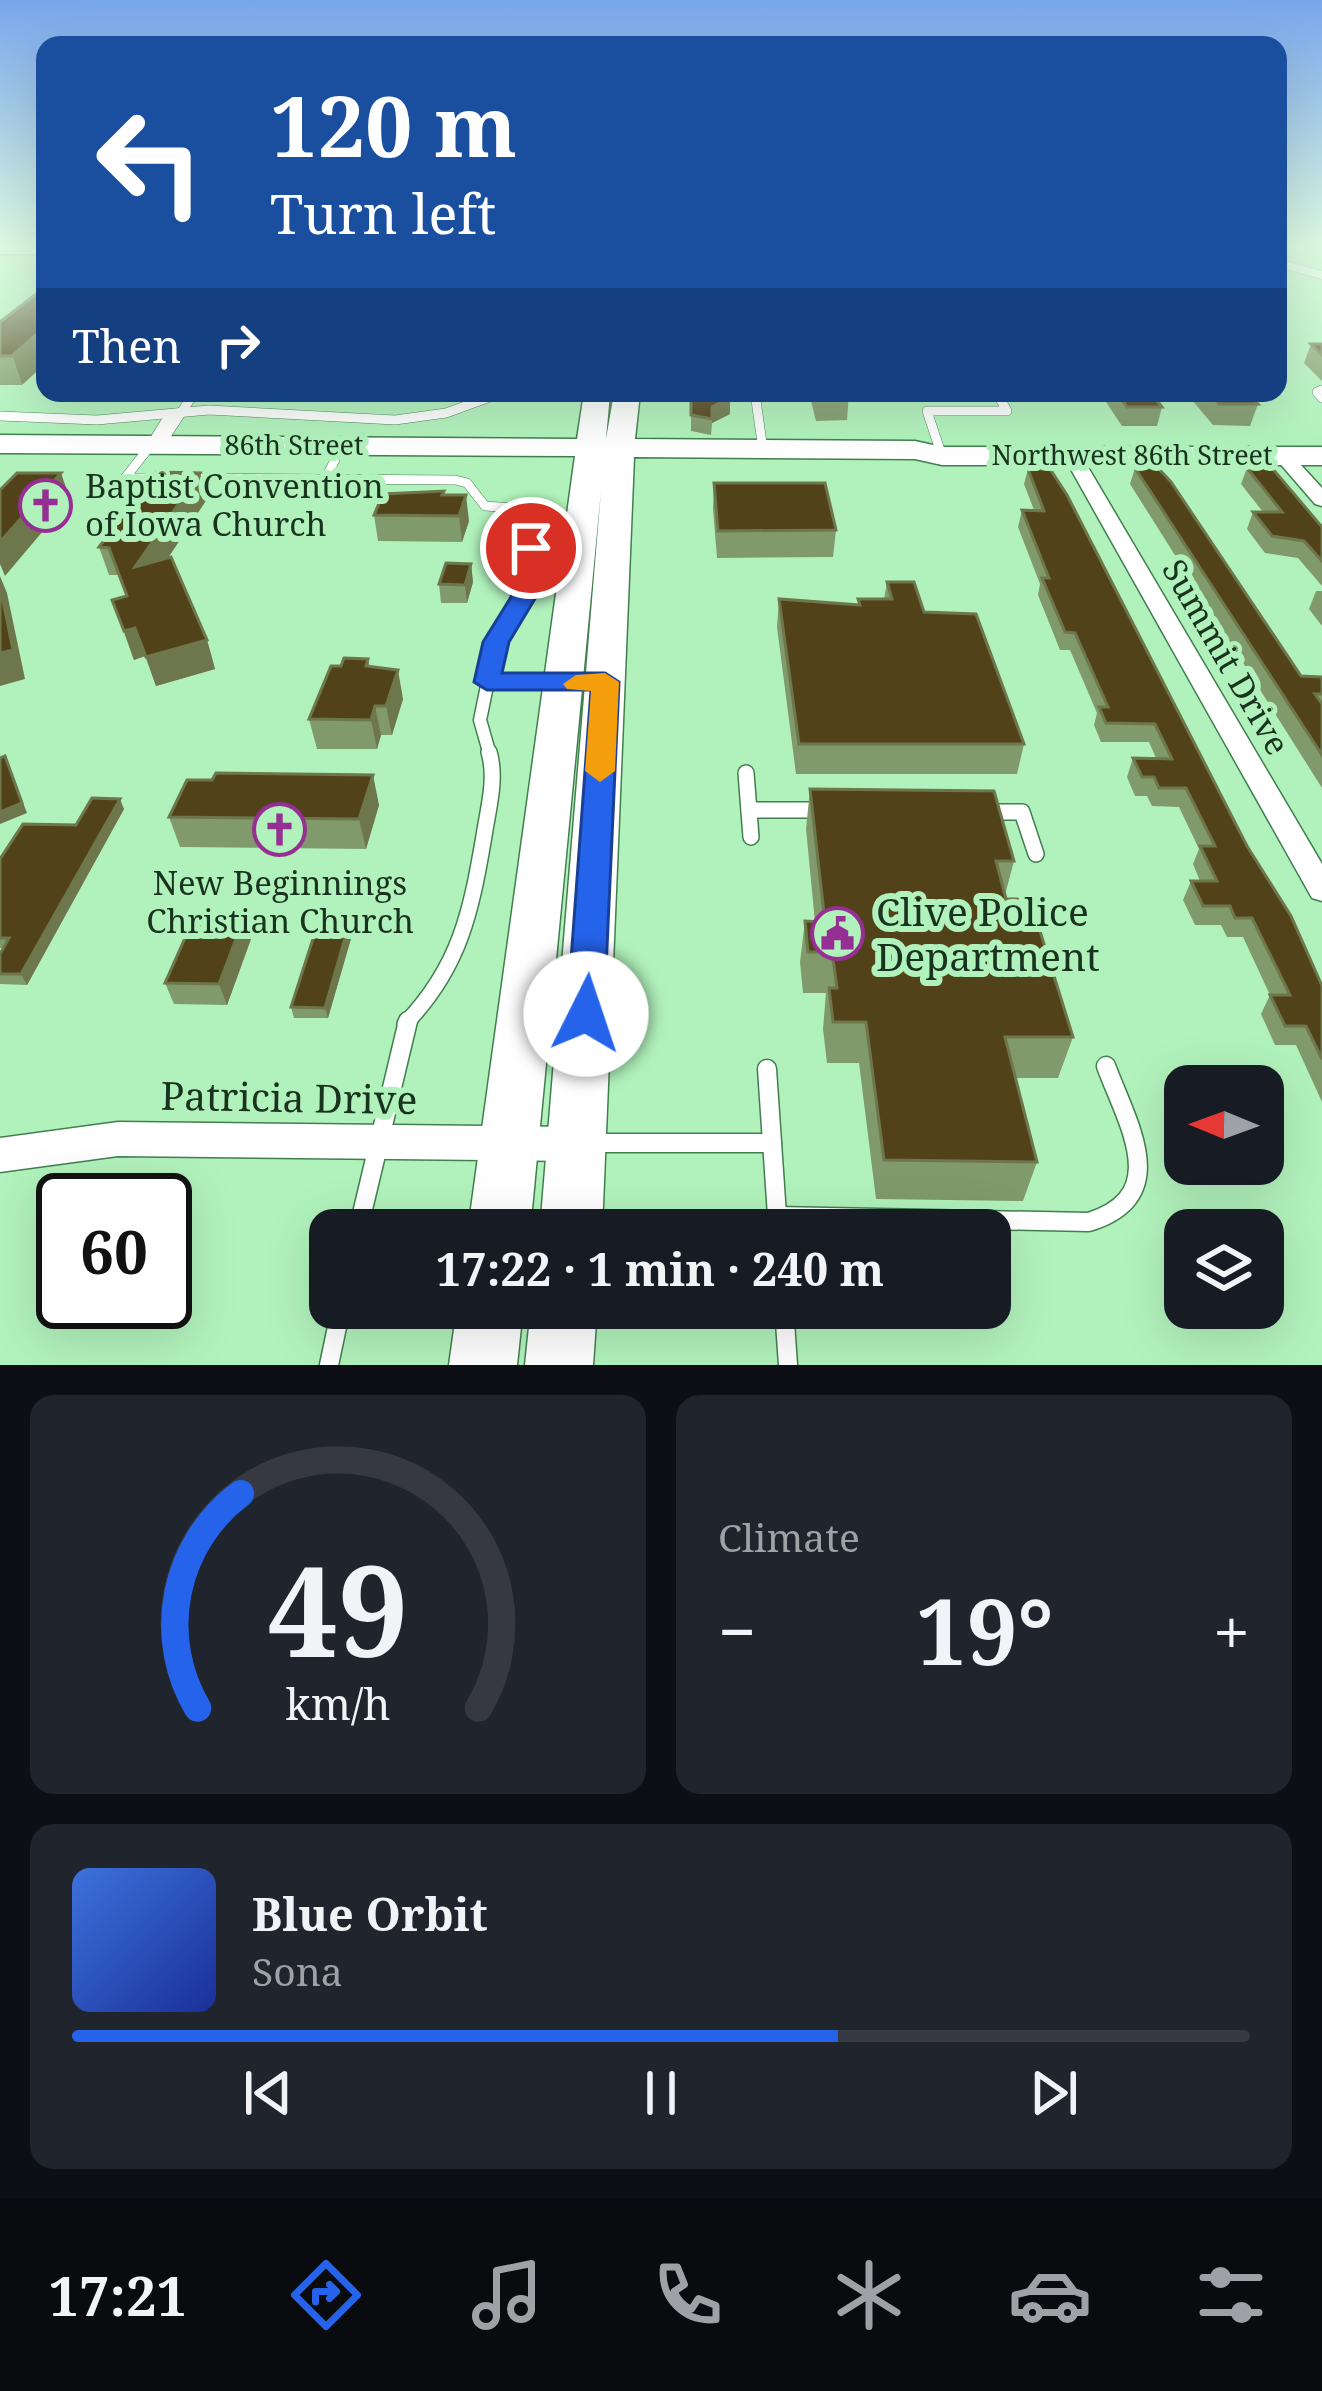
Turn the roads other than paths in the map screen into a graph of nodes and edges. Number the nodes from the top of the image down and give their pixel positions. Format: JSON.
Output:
{"nodes":[{"id":1,"x":186,"y":402,"type":"edge"},
{"id":2,"x":476,"y":402,"type":"edge"},
{"id":3,"x":598,"y":402,"type":"edge"},
{"id":4,"x":624,"y":402,"type":"edge"},
{"id":5,"x":755,"y":402,"type":"edge"},
{"id":6,"x":1002,"y":402,"type":"edge"},
{"id":7,"x":178,"y":412,"type":"junction"},
{"id":8,"x":0,"y":416,"type":"edge"},
{"id":9,"x":0,"y":444,"type":"edge"},
{"id":10,"x":763,"y":450,"type":"junction"},
{"id":11,"x":146,"y":452,"type":"junction"},
{"id":12,"x":603,"y":456,"type":"junction"},
{"id":13,"x":942,"y":456,"type":"junction"},
{"id":14,"x":1283,"y":456,"type":"junction"},
{"id":15,"x":1322,"y":456,"type":"edge"},
{"id":16,"x":0,"y":457,"type":"edge"},
{"id":17,"x":1072,"y":457,"type":"junction"},
{"id":18,"x":330,"y":470,"type":"junction"},
{"id":19,"x":1322,"y":500,"type":"edge"},
{"id":20,"x":487,"y":682,"type":"junction"},
{"id":21,"x":583,"y":683,"type":"junction"},
{"id":22,"x":746,"y":773,"type":"dead end"},
{"id":23,"x":749,"y":810,"type":"junction"},
{"id":24,"x":838,"y":811,"type":"edge"},
{"id":25,"x":975,"y":812,"type":"edge"},
{"id":26,"x":751,"y":837,"type":"dead end"},
{"id":27,"x":1036,"y":854,"type":"dead end"},
{"id":28,"x":1322,"y":890,"type":"edge"},
{"id":29,"x":1106,"y":1066,"type":"dead end"},
{"id":30,"x":767,"y":1070,"type":"dead end"},
{"id":31,"x":378,"y":1140,"type":"junction"},
{"id":32,"x":772,"y":1143,"type":"junction"},
{"id":33,"x":578,"y":1144,"type":"junction"},
{"id":34,"x":510,"y":1145,"type":"junction"},
{"id":35,"x":0,"y":1155,"type":"edge"},
{"id":36,"x":363,"y":1209,"type":"edge"},
{"id":37,"x":502,"y":1209,"type":"edge"},
{"id":38,"x":573,"y":1209,"type":"edge"},
{"id":39,"x":777,"y":1209,"type":"edge"},
{"id":40,"x":1011,"y":1222,"type":"edge"},
{"id":41,"x":337,"y":1329,"type":"edge"},
{"id":42,"x":487,"y":1329,"type":"edge"},
{"id":43,"x":563,"y":1329,"type":"edge"},
{"id":44,"x":785,"y":1329,"type":"edge"},
{"id":45,"x":329,"y":1365,"type":"edge"},
{"id":46,"x":483,"y":1365,"type":"edge"},
{"id":47,"x":560,"y":1365,"type":"edge"},
{"id":48,"x":788,"y":1365,"type":"edge"}],
"edges":[{"from":1,"to":7,"type":"lane"},
{"from":2,"to":7,"type":"lane"},
{"from":3,"to":12,"type":"main road"},
{"from":4,"to":12,"type":"main road"},
{"from":5,"to":10,"type":"lane"},
{"from":6,"to":13,"type":"lane"},
{"from":7,"to":8,"type":"lane"},
{"from":7,"to":11,"type":"lane"},
{"from":9,"to":11,"type":"main road","name":"86th Street"},
{"from":10,"to":12,"type":"main road","name":"Northwest 86th Street"},
{"from":10,"to":13,"type":"main road","name":"Northwest 86th Street"},
{"from":11,"to":12,"type":"main road","name":"86th Street"},
{"from":11,"to":16,"type":"main road","name":"86th Street"},
{"from":11,"to":18,"type":"main road","name":"86th Street"},
{"from":12,"to":13,"type":"main road","name":"Northwest 86th Street"},
{"from":12,"to":18,"type":"main road","name":"86th Street"},
{"from":12,"to":21,"type":"main road"},
{"from":13,"to":17,"type":"main road","name":"Northwest 86th Street"},
{"from":14,"to":15,"type":"main road","name":"Northwest 86th Street"},
{"from":14,"to":17,"type":"main road","name":"Northwest 86th Street"},
{"from":14,"to":19,"type":"street"},
{"from":17,"to":28,"type":"street","name":"Summit Drive"},
{"from":18,"to":20,"type":"lane"},
{"from":20,"to":21,"type":"lane"},
{"from":20,"to":31,"type":"lane"},
{"from":21,"to":33,"type":"main road"},
{"from":21,"to":34,"type":"main road"},
{"from":22,"to":23,"type":"lane"},
{"from":23,"to":24,"type":"lane"},
{"from":23,"to":26,"type":"lane"},
{"from":25,"to":27,"type":"lane"},
{"from":29,"to":40,"type":"lane"},
{"from":30,"to":32,"type":"lane"},
{"from":31,"to":34,"type":"street","name":"Patricia Drive"},
{"from":31,"to":35,"type":"street","name":"Patricia Drive"},
{"from":31,"to":36,"type":"lane"},
{"from":32,"to":33,"type":"lane"},
{"from":32,"to":39,"type":"lane"},
{"from":33,"to":34,"type":"street","name":"Patricia Drive"},
{"from":33,"to":38,"type":"main road"},
{"from":34,"to":37,"type":"main road"},
{"from":41,"to":45,"type":"lane"},
{"from":42,"to":46,"type":"main road"},
{"from":43,"to":47,"type":"main road"},
{"from":44,"to":48,"type":"lane"}]}
